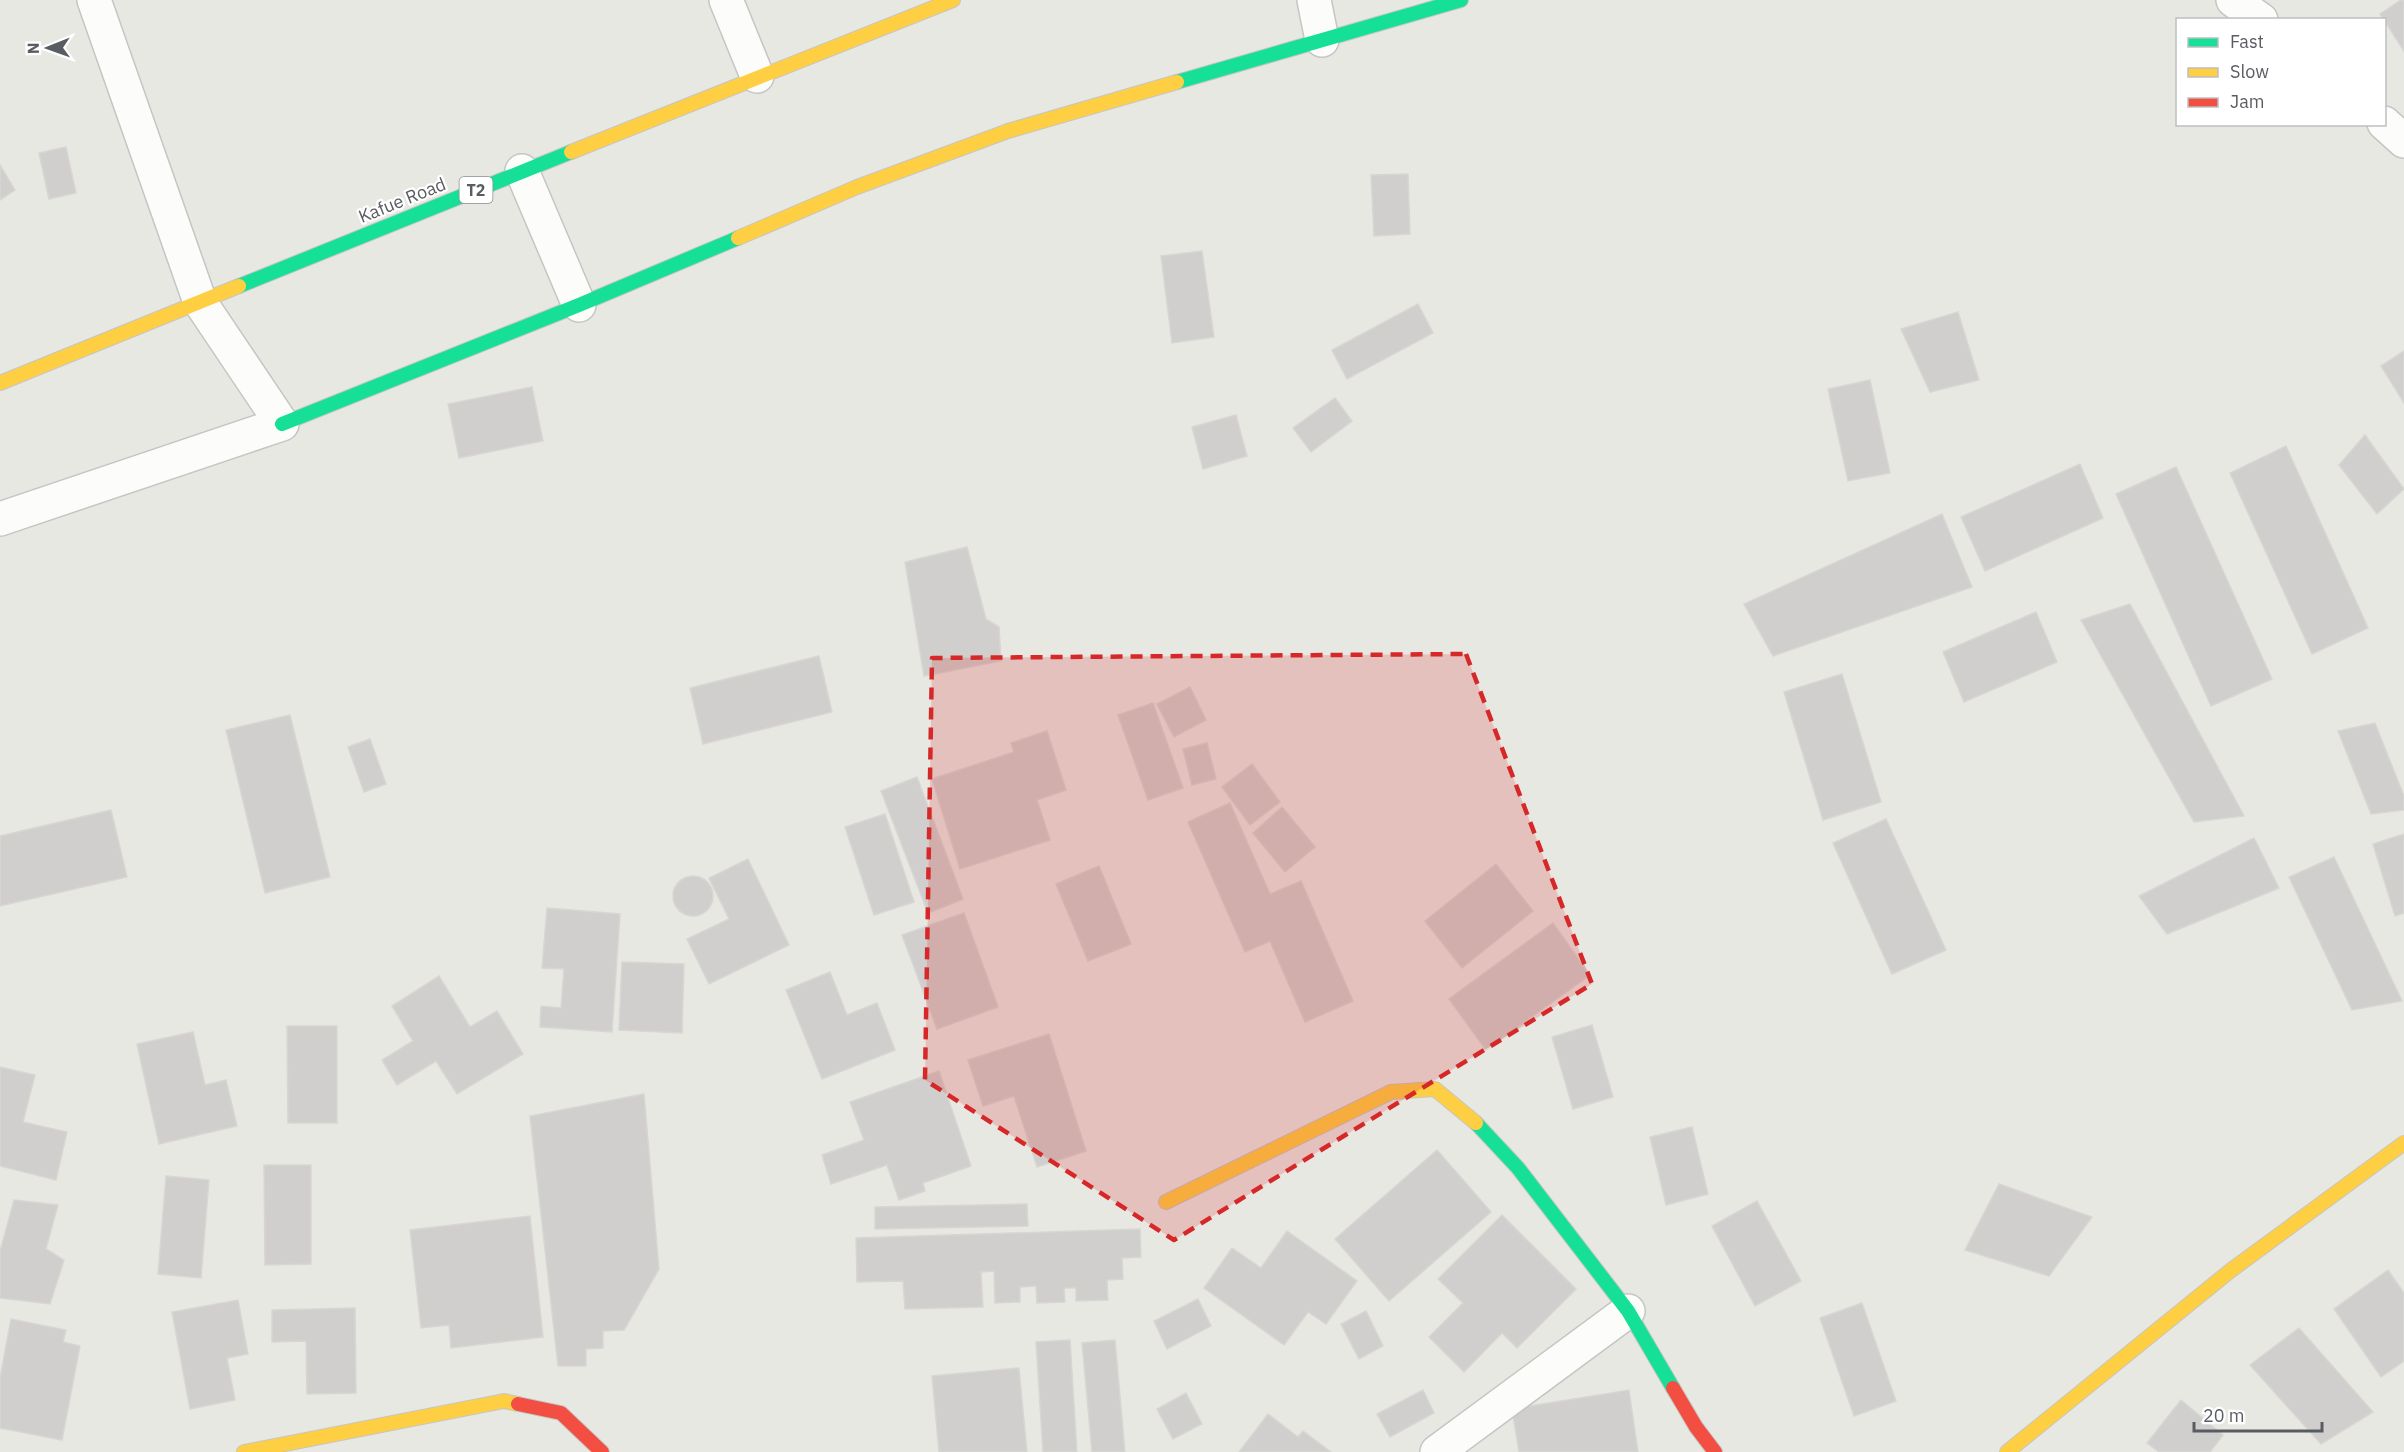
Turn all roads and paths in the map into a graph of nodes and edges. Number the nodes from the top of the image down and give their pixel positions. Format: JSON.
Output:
{"nodes":[{"id":1,"x":94,"y":0,"type":"edge"},
{"id":2,"x":726,"y":0,"type":"edge"},
{"id":3,"x":953,"y":0,"type":"edge"},
{"id":4,"x":1314,"y":0,"type":"edge"},
{"id":5,"x":1461,"y":0,"type":"edge"},
{"id":6,"x":2233,"y":0,"type":"edge"},
{"id":7,"x":2258,"y":18,"type":"edge"},
{"id":8,"x":1322,"y":40,"type":"junction"},
{"id":9,"x":757,"y":76,"type":"junction"},
{"id":10,"x":2386,"y":124,"type":"edge"},
{"id":11,"x":2404,"y":141,"type":"edge"},
{"id":12,"x":522,"y":171,"type":"junction"},
{"id":13,"x":200,"y":302,"type":"junction"},
{"id":14,"x":579,"y":305,"type":"junction"},
{"id":15,"x":0,"y":383,"type":"edge"},
{"id":16,"x":282,"y":424,"type":"junction"},
{"id":17,"x":0,"y":519,"type":"edge"},
{"id":18,"x":2404,"y":1143,"type":"edge"},
{"id":19,"x":1166,"y":1202,"type":"dead end"},
{"id":20,"x":1628,"y":1311,"type":"junction"},
{"id":21,"x":244,"y":1452,"type":"edge"},
{"id":22,"x":602,"y":1452,"type":"edge"},
{"id":23,"x":1437,"y":1452,"type":"edge"},
{"id":24,"x":1715,"y":1452,"type":"edge"},
{"id":25,"x":2007,"y":1452,"type":"edge"}],
"edges":[{"from":1,"to":13,"type":"street"},
{"from":2,"to":9,"type":"street"},
{"from":3,"to":9,"type":"main road","name":"Kafue Road","number":"T2"},
{"from":4,"to":8,"type":"street"},
{"from":5,"to":8,"type":"main road"},
{"from":6,"to":7,"type":"street"},
{"from":8,"to":14,"type":"main road"},
{"from":9,"to":12,"type":"main road","name":"Kafue Road","number":"T2"},
{"from":10,"to":11,"type":"street"},
{"from":12,"to":13,"type":"main road","name":"Kafue Road","number":"T2"},
{"from":12,"to":14,"type":"street"},
{"from":13,"to":15,"type":"main road","name":"Kafue Road","number":"T2"},
{"from":13,"to":16,"type":"street"},
{"from":14,"to":16,"type":"main road"},
{"from":16,"to":17,"type":"street"},
{"from":18,"to":25,"type":"main road"},
{"from":19,"to":20,"type":"main road"},
{"from":20,"to":23,"type":"street"},
{"from":20,"to":24,"type":"main road"},
{"from":21,"to":22,"type":"main road"}]}
